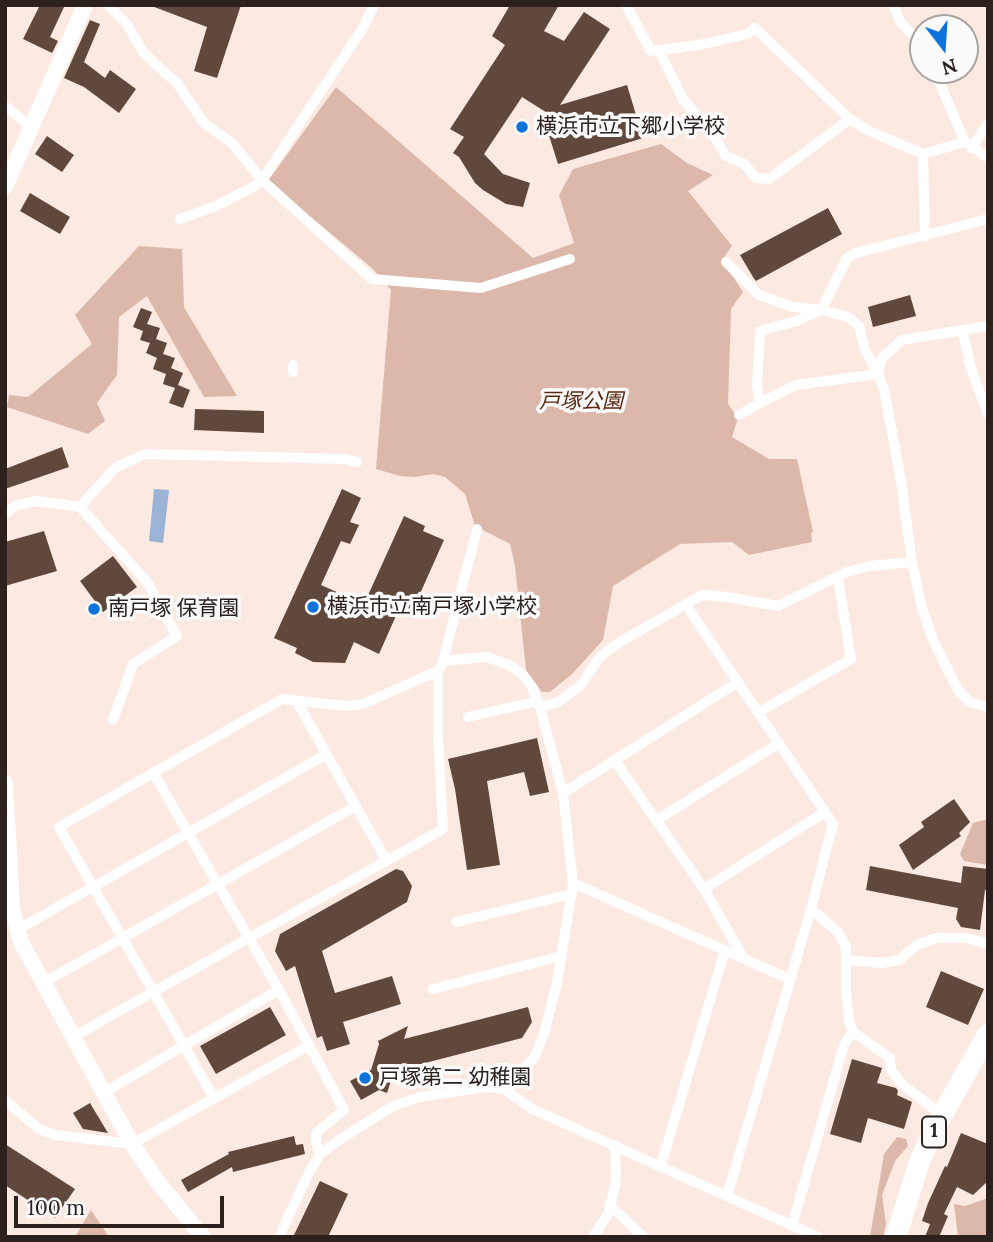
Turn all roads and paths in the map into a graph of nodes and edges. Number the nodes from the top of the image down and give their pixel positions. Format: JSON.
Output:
{"nodes":[{"id":1,"x":85,"y":5,"type":"edge"},
{"id":2,"x":108,"y":5,"type":"edge"},
{"id":3,"x":374,"y":5,"type":"edge"},
{"id":4,"x":626,"y":5,"type":"edge"},
{"id":5,"x":893,"y":5,"type":"edge"},
{"id":6,"x":909,"y":31,"type":"edge"},
{"id":7,"x":660,"y":51,"type":"junction"},
{"id":8,"x":940,"y":84,"type":"edge"},
{"id":9,"x":5,"y":106,"type":"edge"},
{"id":10,"x":850,"y":119,"type":"junction"},
{"id":11,"x":988,"y":124,"type":"edge"},
{"id":12,"x":32,"y":127,"type":"junction"},
{"id":13,"x":968,"y":145,"type":"junction"},
{"id":14,"x":923,"y":154,"type":"junction"},
{"id":15,"x":988,"y":158,"type":"edge"},
{"id":16,"x":262,"y":180,"type":"junction"},
{"id":17,"x":5,"y":187,"type":"edge"},
{"id":18,"x":180,"y":219,"type":"dead end"},
{"id":19,"x":988,"y":219,"type":"edge"},
{"id":20,"x":925,"y":236,"type":"junction"},
{"id":21,"x":570,"y":258,"type":"dead end"},
{"id":22,"x":726,"y":262,"type":"dead end"},
{"id":23,"x":821,"y":310,"type":"junction"},
{"id":24,"x":988,"y":326,"type":"edge"},
{"id":25,"x":962,"y":330,"type":"junction"},
{"id":26,"x":878,"y":374,"type":"junction"},
{"id":27,"x":760,"y":403,"type":"junction"},
{"id":28,"x":738,"y":415,"type":"dead end"},
{"id":29,"x":988,"y":415,"type":"edge"},
{"id":30,"x":357,"y":462,"type":"dead end"},
{"id":31,"x":80,"y":507,"type":"junction"},
{"id":32,"x":5,"y":514,"type":"edge"},
{"id":33,"x":477,"y":529,"type":"dead end"},
{"id":34,"x":912,"y":562,"type":"junction"},
{"id":35,"x":838,"y":578,"type":"junction"},
{"id":36,"x":686,"y":605,"type":"junction"},
{"id":37,"x":441,"y":666,"type":"junction"},
{"id":38,"x":738,"y":682,"type":"junction"},
{"id":39,"x":298,"y":702,"type":"junction"},
{"id":40,"x":539,"y":704,"type":"junction"},
{"id":41,"x":988,"y":707,"type":"edge"},
{"id":42,"x":759,"y":712,"type":"junction"},
{"id":43,"x":468,"y":717,"type":"dead end"},
{"id":44,"x":113,"y":720,"type":"dead end"},
{"id":45,"x":779,"y":743,"type":"junction"},
{"id":46,"x":327,"y":754,"type":"junction"},
{"id":47,"x":615,"y":761,"type":"junction"},
{"id":48,"x":153,"y":772,"type":"junction"},
{"id":49,"x":5,"y":783,"type":"edge"},
{"id":50,"x":563,"y":793,"type":"junction"},
{"id":51,"x":356,"y":806,"type":"junction"},
{"id":52,"x":6,"y":812,"type":"edge"},
{"id":53,"x":825,"y":812,"type":"junction"},
{"id":54,"x":657,"y":820,"type":"junction"},
{"id":55,"x":189,"y":832,"type":"junction"},
{"id":56,"x":386,"y":860,"type":"junction"},
{"id":57,"x":219,"y":884,"type":"junction"},
{"id":58,"x":94,"y":887,"type":"junction"},
{"id":59,"x":572,"y":888,"type":"junction"},
{"id":60,"x":704,"y":889,"type":"junction"},
{"id":61,"x":811,"y":909,"type":"junction"},
{"id":62,"x":456,"y":922,"type":"dead end"},
{"id":63,"x":17,"y":930,"type":"junction"},
{"id":64,"x":249,"y":937,"type":"junction"},
{"id":65,"x":123,"y":938,"type":"junction"},
{"id":66,"x":988,"y":944,"type":"edge"},
{"id":67,"x":725,"y":950,"type":"junction"},
{"id":68,"x":562,"y":956,"type":"junction"},
{"id":69,"x":744,"y":959,"type":"junction"},
{"id":70,"x":846,"y":960,"type":"junction"},
{"id":71,"x":789,"y":979,"type":"junction"},
{"id":72,"x":43,"y":983,"type":"junction"},
{"id":73,"x":433,"y":989,"type":"dead end"},
{"id":74,"x":279,"y":990,"type":"junction"},
{"id":75,"x":153,"y":992,"type":"junction"},
{"id":76,"x":853,"y":1032,"type":"junction"},
{"id":77,"x":988,"y":1034,"type":"edge"},
{"id":78,"x":73,"y":1037,"type":"junction"},
{"id":79,"x":184,"y":1045,"type":"junction"},
{"id":80,"x":310,"y":1045,"type":"junction"},
{"id":81,"x":504,"y":1089,"type":"junction"},
{"id":82,"x":103,"y":1093,"type":"junction"},
{"id":83,"x":214,"y":1098,"type":"junction"},
{"id":84,"x":5,"y":1100,"type":"edge"},
{"id":85,"x":942,"y":1115,"type":"junction"},
{"id":86,"x":132,"y":1144,"type":"junction"},
{"id":87,"x":615,"y":1145,"type":"junction"},
{"id":88,"x":320,"y":1154,"type":"junction"},
{"id":89,"x":661,"y":1165,"type":"junction"},
{"id":90,"x":727,"y":1196,"type":"junction"},
{"id":91,"x":610,"y":1205,"type":"junction"},
{"id":92,"x":792,"y":1226,"type":"junction"},
{"id":93,"x":815,"y":1236,"type":"edge"},
{"id":94,"x":203,"y":1237,"type":"edge"},
{"id":95,"x":279,"y":1237,"type":"edge"},
{"id":96,"x":593,"y":1237,"type":"edge"},
{"id":97,"x":643,"y":1237,"type":"edge"},
{"id":98,"x":896,"y":1237,"type":"edge"}],
"edges":[{"from":1,"to":12,"type":"street"},
{"from":2,"to":16,"type":"street"},
{"from":3,"to":16,"type":"street"},
{"from":4,"to":7,"type":"street"},
{"from":5,"to":6,"type":"street"},
{"from":7,"to":10,"type":"street"},
{"from":7,"to":10,"type":"street"},
{"from":8,"to":13,"type":"street"},
{"from":9,"to":12,"type":"street"},
{"from":10,"to":14,"type":"street"},
{"from":11,"to":13,"type":"street"},
{"from":12,"to":17,"type":"street"},
{"from":13,"to":14,"type":"street"},
{"from":13,"to":15,"type":"street"},
{"from":14,"to":20,"type":"street"},
{"from":16,"to":18,"type":"street"},
{"from":16,"to":21,"type":"street"},
{"from":19,"to":20,"type":"street"},
{"from":20,"to":23,"type":"street"},
{"from":22,"to":23,"type":"street"},
{"from":23,"to":26,"type":"street"},
{"from":23,"to":27,"type":"street"},
{"from":24,"to":25,"type":"street"},
{"from":25,"to":26,"type":"street"},
{"from":25,"to":29,"type":"street"},
{"from":26,"to":27,"type":"street"},
{"from":26,"to":34,"type":"street"},
{"from":27,"to":28,"type":"street"},
{"from":30,"to":31,"type":"street"},
{"from":31,"to":32,"type":"street"},
{"from":31,"to":44,"type":"street"},
{"from":33,"to":37,"type":"street"},
{"from":34,"to":35,"type":"street"},
{"from":34,"to":41,"type":"street"},
{"from":35,"to":36,"type":"street"},
{"from":35,"to":42,"type":"street"},
{"from":36,"to":38,"type":"street"},
{"from":36,"to":40,"type":"street"},
{"from":37,"to":39,"type":"street"},
{"from":37,"to":40,"type":"street"},
{"from":37,"to":56,"type":"street"},
{"from":38,"to":42,"type":"street"},
{"from":38,"to":47,"type":"street"},
{"from":39,"to":46,"type":"street"},
{"from":39,"to":48,"type":"street"},
{"from":40,"to":43,"type":"street"},
{"from":40,"to":50,"type":"street"},
{"from":42,"to":45,"type":"street"},
{"from":45,"to":53,"type":"street"},
{"from":45,"to":54,"type":"street"},
{"from":46,"to":51,"type":"street"},
{"from":46,"to":55,"type":"street"},
{"from":47,"to":50,"type":"street"},
{"from":47,"to":54,"type":"street"},
{"from":48,"to":55,"type":"street"},
{"from":48,"to":58,"type":"street"},
{"from":49,"to":52,"type":"street"},
{"from":50,"to":59,"type":"street"},
{"from":51,"to":56,"type":"street"},
{"from":51,"to":57,"type":"street"},
{"from":52,"to":63,"type":"street"},
{"from":53,"to":60,"type":"street"},
{"from":53,"to":61,"type":"street"},
{"from":54,"to":60,"type":"street"},
{"from":55,"to":57,"type":"street"},
{"from":55,"to":58,"type":"street"},
{"from":56,"to":64,"type":"street"},
{"from":57,"to":64,"type":"street"},
{"from":57,"to":65,"type":"street"},
{"from":58,"to":63,"type":"street"},
{"from":58,"to":65,"type":"street"},
{"from":59,"to":62,"type":"street"},
{"from":59,"to":67,"type":"street"},
{"from":59,"to":68,"type":"street"},
{"from":60,"to":69,"type":"street"},
{"from":61,"to":70,"type":"street"},
{"from":61,"to":71,"type":"street"},
{"from":63,"to":72,"type":"street"},
{"from":64,"to":74,"type":"street"},
{"from":64,"to":75,"type":"street"},
{"from":65,"to":72,"type":"street"},
{"from":65,"to":75,"type":"street"},
{"from":66,"to":70,"type":"street"},
{"from":67,"to":69,"type":"street"},
{"from":67,"to":89,"type":"street"},
{"from":68,"to":73,"type":"street"},
{"from":68,"to":81,"type":"street"},
{"from":69,"to":71,"type":"street"},
{"from":70,"to":76,"type":"street"},
{"from":71,"to":90,"type":"street"},
{"from":72,"to":78,"type":"street"},
{"from":74,"to":79,"type":"street"},
{"from":74,"to":80,"type":"street"},
{"from":75,"to":78,"type":"street"},
{"from":75,"to":79,"type":"street"},
{"from":76,"to":85,"type":"street"},
{"from":76,"to":92,"type":"street"},
{"from":77,"to":85,"type":"highway","number":"1"},
{"from":78,"to":82,"type":"street"},
{"from":79,"to":82,"type":"street"},
{"from":79,"to":83,"type":"street"},
{"from":80,"to":83,"type":"street"},
{"from":80,"to":88,"type":"street"},
{"from":81,"to":87,"type":"street"},
{"from":81,"to":88,"type":"street"},
{"from":82,"to":86,"type":"street"},
{"from":83,"to":86,"type":"street"},
{"from":84,"to":86,"type":"street"},
{"from":85,"to":98,"type":"highway","number":"1"},
{"from":86,"to":94,"type":"street"},
{"from":87,"to":89,"type":"street"},
{"from":87,"to":91,"type":"street"},
{"from":88,"to":95,"type":"street"},
{"from":89,"to":90,"type":"street"},
{"from":90,"to":92,"type":"street"},
{"from":91,"to":96,"type":"street"},
{"from":91,"to":97,"type":"street"},
{"from":92,"to":93,"type":"street"}]}
